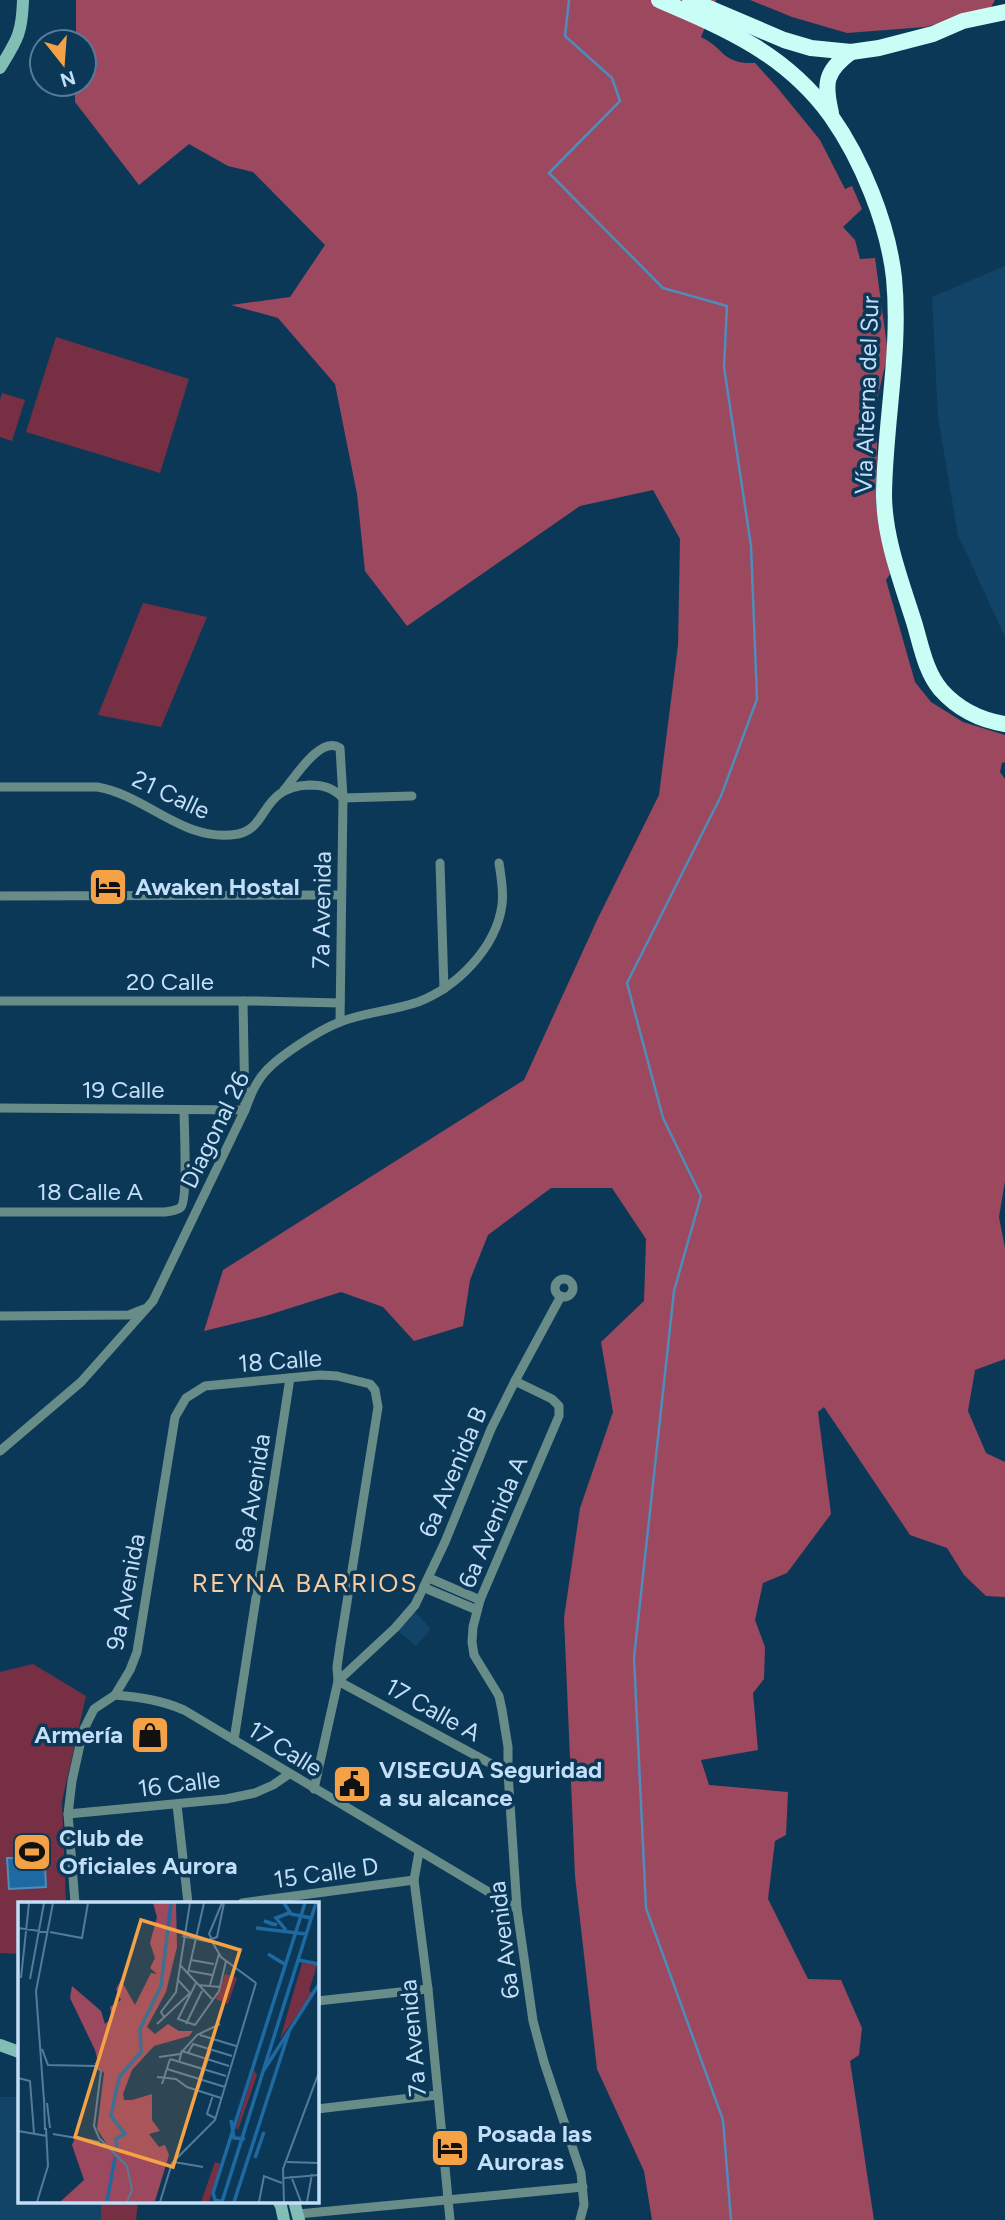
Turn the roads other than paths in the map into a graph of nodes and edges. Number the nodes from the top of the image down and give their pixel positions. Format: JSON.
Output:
{"nodes":[{"id":1,"x":23,"y":0,"type":"edge"},
{"id":2,"x":659,"y":0,"type":"edge"},
{"id":3,"x":690,"y":0,"type":"edge"},
{"id":4,"x":1005,"y":12,"type":"edge"},
{"id":5,"x":722,"y":20,"type":"junction"},
{"id":6,"x":1005,"y":22,"type":"edge"},
{"id":7,"x":933,"y":34,"type":"junction"},
{"id":8,"x":5,"y":52,"type":"edge"},
{"id":9,"x":850,"y":52,"type":"junction"},
{"id":10,"x":0,"y":68,"type":"edge"},
{"id":11,"x":833,"y":118,"type":"junction"},
{"id":12,"x":1005,"y":724,"type":"edge"},
{"id":13,"x":0,"y":787,"type":"edge"},
{"id":14,"x":284,"y":790,"type":"junction"},
{"id":15,"x":412,"y":796,"type":"dead end"},
{"id":16,"x":343,"y":798,"type":"junction"},
{"id":17,"x":440,"y":863,"type":"dead end"},
{"id":18,"x":499,"y":863,"type":"dead end"},
{"id":19,"x":341,"y":895,"type":"junction"},
{"id":20,"x":0,"y":896,"type":"edge"},
{"id":21,"x":444,"y":989,"type":"junction"},
{"id":22,"x":0,"y":1001,"type":"edge"},
{"id":23,"x":243,"y":1001,"type":"junction"},
{"id":24,"x":340,"y":1003,"type":"junction"},
{"id":25,"x":340,"y":1022,"type":"junction"},
{"id":26,"x":0,"y":1108,"type":"edge"},
{"id":27,"x":184,"y":1110,"type":"junction"},
{"id":28,"x":245,"y":1110,"type":"junction"},
{"id":29,"x":0,"y":1212,"type":"edge"},
{"id":30,"x":561,"y":1296,"type":"dead end"},
{"id":31,"x":146,"y":1308,"type":"junction"},
{"id":32,"x":0,"y":1316,"type":"edge"},
{"id":33,"x":290,"y":1378,"type":"junction"},
{"id":34,"x":514,"y":1381,"type":"junction"},
{"id":35,"x":186,"y":1398,"type":"joint"},
{"id":36,"x":0,"y":1451,"type":"edge"},
{"id":37,"x":429,"y":1578,"type":"junction"},
{"id":38,"x":425,"y":1588,"type":"junction"},
{"id":39,"x":450,"y":1593,"type":"junction"},
{"id":40,"x":479,"y":1605,"type":"junction"},
{"id":41,"x":474,"y":1655,"type":"joint"},
{"id":42,"x":338,"y":1681,"type":"junction"},
{"id":43,"x":120,"y":1686,"type":"junction"},
{"id":44,"x":115,"y":1695,"type":"junction"},
{"id":45,"x":137,"y":1697,"type":"junction"},
{"id":46,"x":234,"y":1740,"type":"junction"},
{"id":47,"x":508,"y":1773,"type":"junction"},
{"id":48,"x":289,"y":1774,"type":"junction"},
{"id":49,"x":314,"y":1789,"type":"junction"},
{"id":50,"x":177,"y":1805,"type":"junction"},
{"id":51,"x":68,"y":1814,"type":"junction"},
{"id":52,"x":419,"y":1852,"type":"junction"},
{"id":53,"x":414,"y":1880,"type":"junction"},
{"id":54,"x":75,"y":1902,"type":"edge"},
{"id":55,"x":188,"y":1902,"type":"edge"},
{"id":56,"x":249,"y":1902,"type":"edge"},
{"id":57,"x":517,"y":1909,"type":"junction"},
{"id":58,"x":428,"y":1989,"type":"junction"},
{"id":59,"x":318,"y":2001,"type":"edge"},
{"id":60,"x":0,"y":2045,"type":"edge"},
{"id":61,"x":18,"y":2052,"type":"edge"},
{"id":62,"x":437,"y":2095,"type":"junction"},
{"id":63,"x":318,"y":2109,"type":"edge"},
{"id":64,"x":583,"y":2187,"type":"junction"},
{"id":65,"x":449,"y":2198,"type":"junction"},
{"id":66,"x":279,"y":2202,"type":"edge"},
{"id":67,"x":299,"y":2217,"type":"edge"},
{"id":68,"x":284,"y":2220,"type":"edge"},
{"id":69,"x":450,"y":2220,"type":"edge"},
{"id":70,"x":580,"y":2220,"type":"edge"}],
"edges":[{"from":1,"to":8,"type":"main road"},
{"from":2,"to":5,"type":"highway","name":"Vía Alterna del Sur"},
{"from":3,"to":5,"type":"highway","name":"Vía Alterna del Sur"},
{"from":4,"to":7,"type":"highway","name":"Vía Alterna del Sur"},
{"from":5,"to":9,"type":"highway","name":"Vía Alterna del Sur"},
{"from":5,"to":11,"type":"highway","name":"Vía Alterna del Sur"},
{"from":6,"to":7,"type":"highway"},
{"from":7,"to":9,"type":"highway","name":"Vía Alterna del Sur"},
{"from":8,"to":10,"type":"main road"},
{"from":9,"to":11,"type":"highway"},
{"from":11,"to":12,"type":"highway","name":"Vía Alterna del Sur"},
{"from":13,"to":14,"type":"street","name":"21 Calle"},
{"from":14,"to":16,"type":"street"},
{"from":14,"to":16,"type":"street","name":"21 Calle"},
{"from":15,"to":16,"type":"street"},
{"from":16,"to":19,"type":"street","name":"7a Avenida"},
{"from":17,"to":21,"type":"street"},
{"from":18,"to":21,"type":"street","name":"Diagonal 26"},
{"from":19,"to":20,"type":"street"},
{"from":19,"to":24,"type":"street","name":"7a Avenida"},
{"from":21,"to":25,"type":"street","name":"Diagonal 26"},
{"from":22,"to":23,"type":"street","name":"20 Calle"},
{"from":23,"to":24,"type":"street","name":"20 Calle"},
{"from":23,"to":28,"type":"street"},
{"from":24,"to":25,"type":"street","name":"7a Avenida"},
{"from":25,"to":28,"type":"street","name":"Diagonal 26"},
{"from":26,"to":27,"type":"street","name":"19 Calle"},
{"from":27,"to":28,"type":"street","name":"19 Calle"},
{"from":27,"to":29,"type":"street","name":"18 Calle A"},
{"from":28,"to":31,"type":"street","name":"Diagonal 26"},
{"from":30,"to":34,"type":"street","name":"6a Avenida B"},
{"from":31,"to":32,"type":"street"},
{"from":31,"to":36,"type":"street","name":"Diagonal 26"},
{"from":33,"to":35,"type":"street","name":"18 Calle"},
{"from":33,"to":42,"type":"street","name":"18 Calle"},
{"from":33,"to":46,"type":"street","name":"8a Avenida"},
{"from":34,"to":37,"type":"street","name":"6a Avenida B"},
{"from":34,"to":40,"type":"street","name":"6a Avenida A"},
{"from":35,"to":43,"type":"street","name":"9a Avenida"},
{"from":37,"to":38,"type":"street","name":"6a Avenida B"},
{"from":37,"to":39,"type":"street"},
{"from":38,"to":39,"type":"street"},
{"from":38,"to":42,"type":"street","name":"6a Avenida B"},
{"from":39,"to":40,"type":"street"},
{"from":40,"to":41,"type":"street","name":"6a Avenida A"},
{"from":41,"to":47,"type":"street","name":"6a Avenida"},
{"from":42,"to":47,"type":"street","name":"17 Calle A"},
{"from":42,"to":49,"type":"street"},
{"from":43,"to":44,"type":"street","name":"9a Avenida"},
{"from":43,"to":45,"type":"street","name":"17 Calle"},
{"from":44,"to":45,"type":"street","name":"17 Calle"},
{"from":44,"to":51,"type":"street","name":"9a Avenida"},
{"from":45,"to":46,"type":"street","name":"17 Calle"},
{"from":46,"to":48,"type":"street","name":"17 Calle"},
{"from":47,"to":57,"type":"street","name":"6a Avenida"},
{"from":48,"to":49,"type":"street","name":"17 Calle"},
{"from":48,"to":50,"type":"street","name":"16 Calle"},
{"from":49,"to":52,"type":"street","name":"17 Calle"},
{"from":50,"to":51,"type":"street","name":"16 Calle"},
{"from":50,"to":55,"type":"street"},
{"from":51,"to":54,"type":"street","name":"9a Avenida"},
{"from":52,"to":53,"type":"street","name":"7a Avenida"},
{"from":52,"to":57,"type":"street","name":"17 Calle"},
{"from":53,"to":56,"type":"street","name":"15 Calle D"},
{"from":53,"to":58,"type":"street","name":"7a Avenida"},
{"from":57,"to":64,"type":"street","name":"6a Avenida"},
{"from":58,"to":59,"type":"street"},
{"from":58,"to":62,"type":"street","name":"7a Avenida"},
{"from":60,"to":61,"type":"main road"},
{"from":62,"to":63,"type":"street"},
{"from":62,"to":65,"type":"street","name":"7a Avenida"},
{"from":64,"to":65,"type":"street"},
{"from":64,"to":70,"type":"street","name":"6a Avenida"},
{"from":65,"to":67,"type":"street"},
{"from":65,"to":69,"type":"street","name":"7a Avenida"},
{"from":66,"to":68,"type":"main road"}]}
